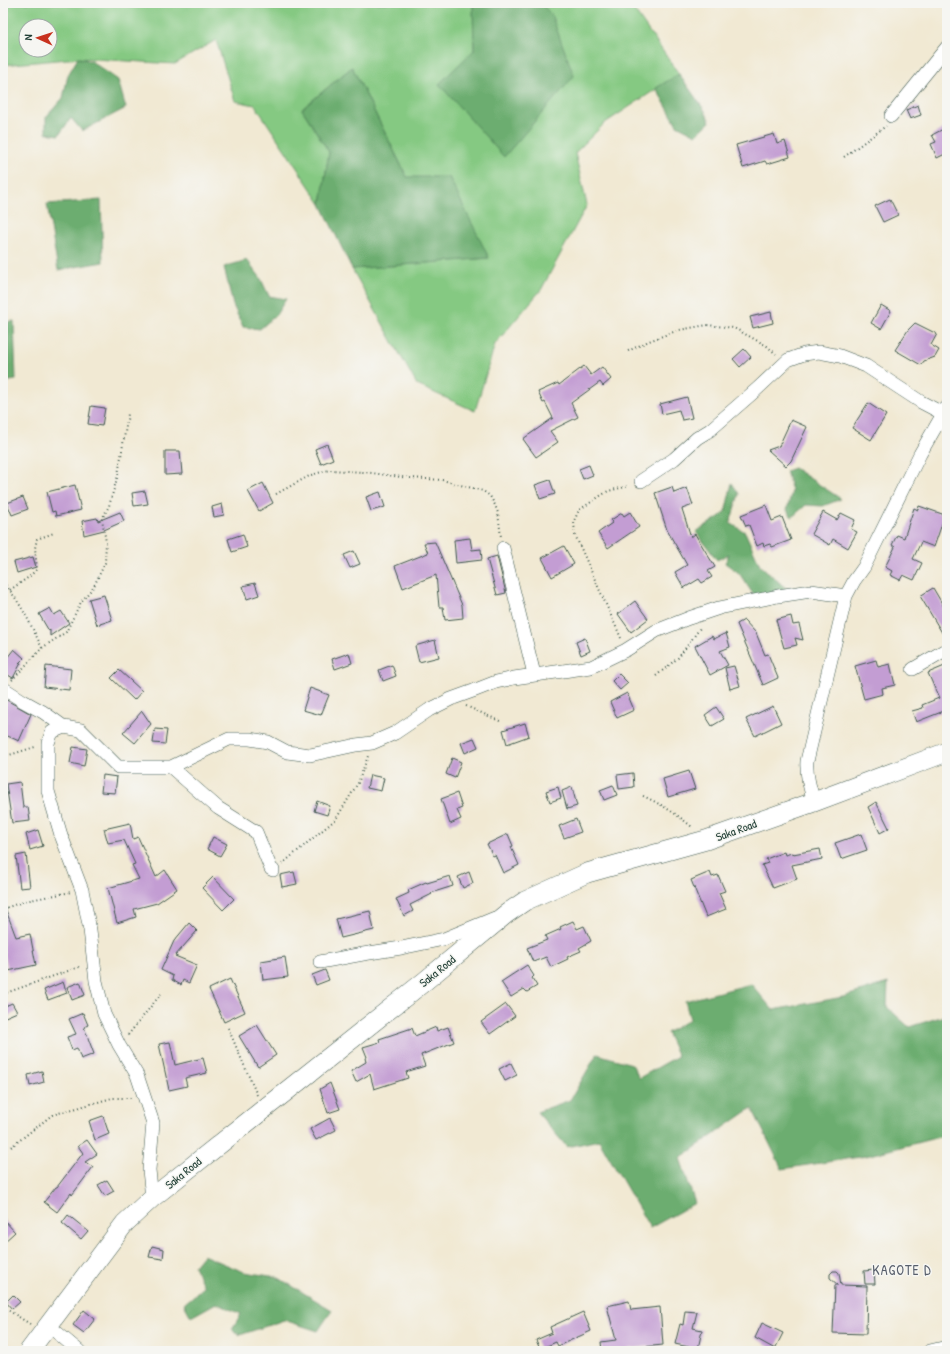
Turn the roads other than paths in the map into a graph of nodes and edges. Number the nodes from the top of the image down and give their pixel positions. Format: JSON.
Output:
{"nodes":[{"id":1,"x":947,"y":46,"type":"edge"},
{"id":2,"x":891,"y":116,"type":"road end"},
{"id":3,"x":945,"y":410,"type":"edge"},
{"id":4,"x":641,"y":481,"type":"road end"},
{"id":5,"x":503,"y":548,"type":"road end"},
{"id":6,"x":846,"y":596,"type":"junction"},
{"id":7,"x":947,"y":649,"type":"edge"},
{"id":8,"x":913,"y":669,"type":"dead end"},
{"id":9,"x":534,"y":674,"type":"junction"},
{"id":10,"x":4,"y":688,"type":"edge"},
{"id":11,"x":64,"y":727,"type":"junction"},
{"id":12,"x":947,"y":752,"type":"edge"},
{"id":13,"x":171,"y":767,"type":"junction"},
{"id":14,"x":814,"y":802,"type":"junction"},
{"id":15,"x":273,"y":870,"type":"road end"},
{"id":16,"x":506,"y":914,"type":"junction"},
{"id":17,"x":320,"y":962,"type":"dead end"},
{"id":18,"x":152,"y":1198,"type":"junction"},
{"id":19,"x":46,"y":1328,"type":"junction"},
{"id":20,"x":947,"y":1347,"type":"edge"},
{"id":21,"x":29,"y":1351,"type":"edge"},
{"id":22,"x":79,"y":1351,"type":"edge"},
{"id":23,"x":930,"y":1351,"type":"edge"}],
"edges":[{"from":1,"to":2,"type":"street"},
{"from":3,"to":4,"type":"street"},
{"from":3,"to":6,"type":"street"},
{"from":5,"to":9,"type":"street"},
{"from":6,"to":9,"type":"street"},
{"from":6,"to":14,"type":"street"},
{"from":7,"to":8,"type":"street"},
{"from":9,"to":13,"type":"street"},
{"from":10,"to":11,"type":"street"},
{"from":11,"to":13,"type":"street"},
{"from":11,"to":18,"type":"street"},
{"from":12,"to":14,"type":"main road","name":"Saka Road"},
{"from":13,"to":15,"type":"street"},
{"from":14,"to":16,"type":"main road","name":"Saka Road"},
{"from":16,"to":17,"type":"street"},
{"from":16,"to":18,"type":"main road","name":"Saka Road"},
{"from":18,"to":19,"type":"main road","name":"Saka Road"},
{"from":19,"to":21,"type":"main road","name":"Saka Road"},
{"from":19,"to":22,"type":"street"},
{"from":20,"to":23,"type":"street"}]}
